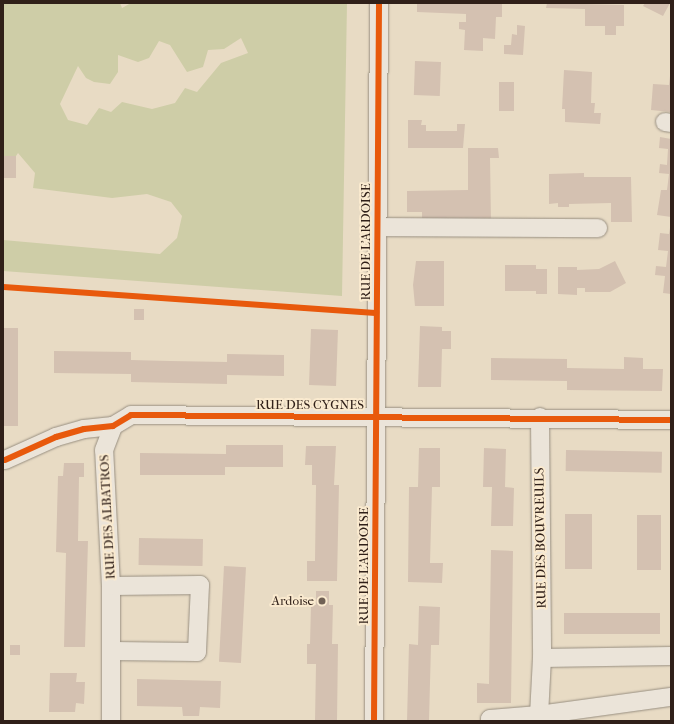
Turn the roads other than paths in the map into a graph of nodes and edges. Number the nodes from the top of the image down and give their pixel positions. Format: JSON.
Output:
{"nodes":[{"id":1,"x":379,"y":3,"type":"edge"},
{"id":2,"x":376,"y":227,"type":"junction"},
{"id":3,"x":598,"y":228,"type":"dead end"},
{"id":4,"x":376,"y":416,"type":"junction"},
{"id":5,"x":540,"y":417,"type":"junction"},
{"id":6,"x":671,"y":420,"type":"edge"},
{"id":7,"x":114,"y":426,"type":"junction"},
{"id":8,"x":5,"y":460,"type":"dead end"},
{"id":9,"x":111,"y":586,"type":"junction"},
{"id":10,"x":112,"y":651,"type":"junction"},
{"id":11,"x":671,"y":656,"type":"edge"},
{"id":12,"x":542,"y":658,"type":"junction"},
{"id":13,"x":671,"y":697,"type":"edge"},
{"id":14,"x":539,"y":715,"type":"junction"},
{"id":15,"x":111,"y":721,"type":"edge"},
{"id":16,"x":374,"y":721,"type":"edge"},
{"id":17,"x":490,"y":721,"type":"edge"}],
"edges":[{"from":1,"to":2,"type":"street","name":"RUE DE L'ARDOISE"},
{"from":2,"to":3,"type":"street","name":"RUE DE L'ARDOISE"},
{"from":2,"to":4,"type":"street","name":"RUE DE L'ARDOISE"},
{"from":4,"to":5,"type":"street","name":"RUE DES CYGNES"},
{"from":4,"to":7,"type":"street","name":"RUE DES CYGNES"},
{"from":4,"to":16,"type":"street","name":"RUE DE L'ARDOISE"},
{"from":5,"to":6,"type":"street","name":"RUE DES CYGNES"},
{"from":5,"to":12,"type":"street","name":"RUE DES BOUVREUILS"},
{"from":7,"to":8,"type":"street","name":"RUE DES CYGNES"},
{"from":7,"to":9,"type":"street","name":"RUE DES ALBATROS"},
{"from":9,"to":10,"type":"street","name":"RUE DES ALBATROS"},
{"from":9,"to":10,"type":"street","name":"RUE DES ALBATROS"},
{"from":10,"to":15,"type":"street","name":"RUE DES ALBATROS"},
{"from":11,"to":12,"type":"street"},
{"from":12,"to":14,"type":"street","name":"RUE DES BOUVREUILS"},
{"from":13,"to":14,"type":"street"},
{"from":14,"to":17,"type":"street"}]}
